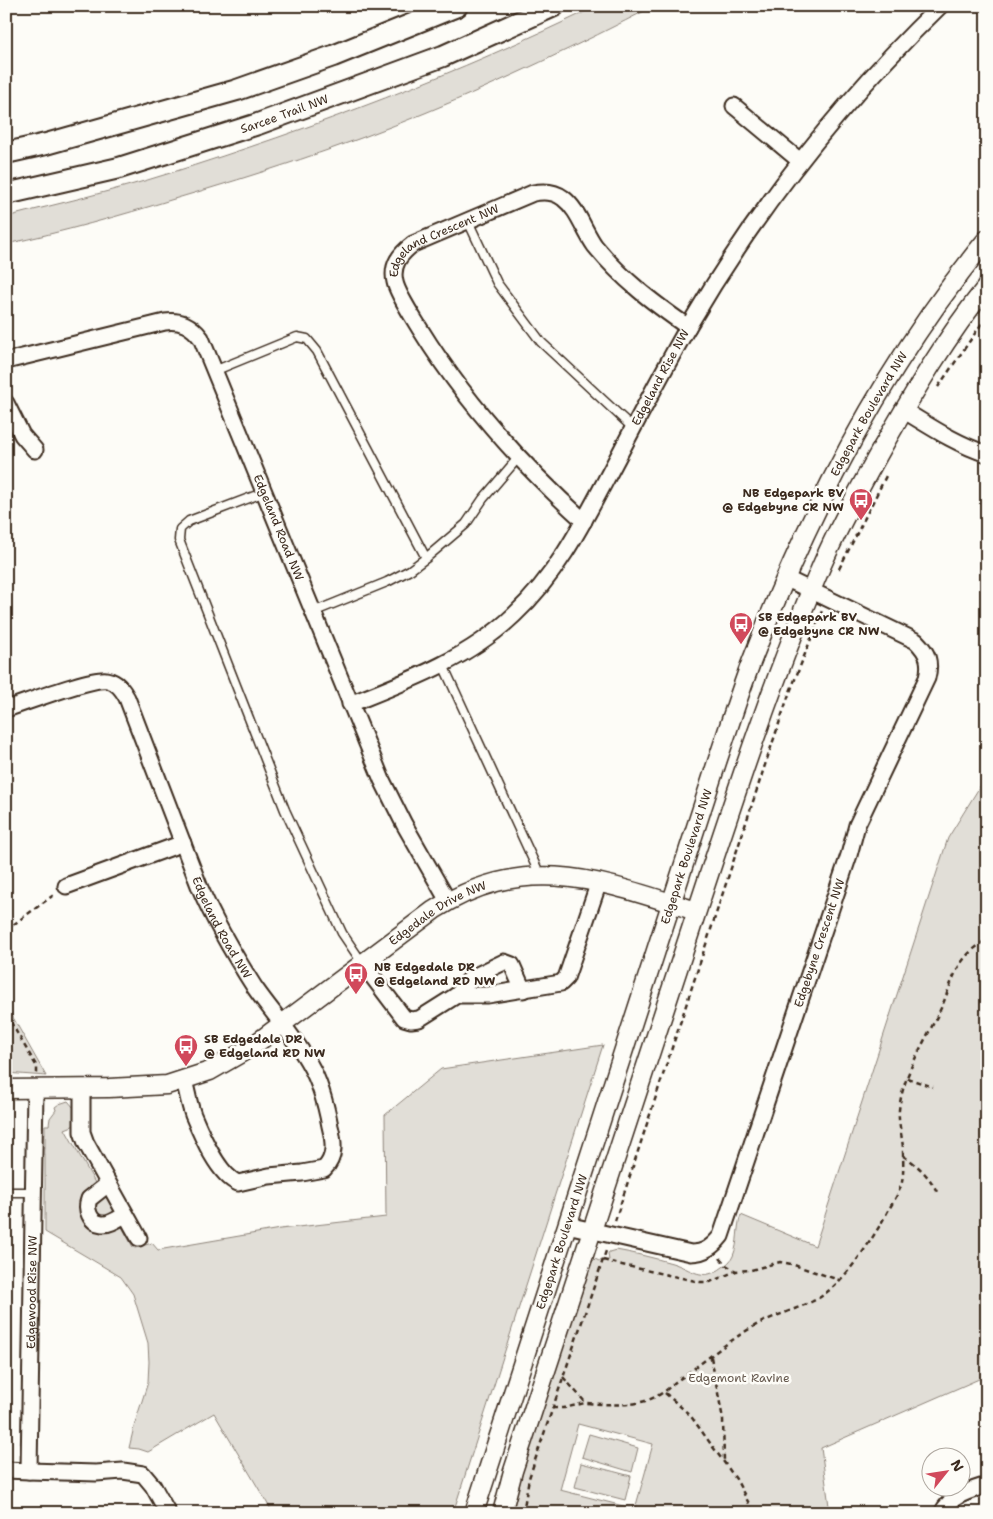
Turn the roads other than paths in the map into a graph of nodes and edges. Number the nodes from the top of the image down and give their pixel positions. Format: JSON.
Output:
{"nodes":[{"id":1,"x":457,"y":6,"type":"edge"},
{"id":2,"x":554,"y":6,"type":"edge"},
{"id":3,"x":940,"y":6,"type":"edge"},
{"id":4,"x":734,"y":106,"type":"dead end"},
{"id":5,"x":6,"y":153,"type":"edge"},
{"id":6,"x":800,"y":161,"type":"junction"},
{"id":7,"x":6,"y":194,"type":"edge"},
{"id":8,"x":468,"y":221,"type":"junction"},
{"id":9,"x":987,"y":239,"type":"edge"},
{"id":10,"x":987,"y":286,"type":"edge"},
{"id":11,"x":688,"y":327,"type":"junction"},
{"id":12,"x":6,"y":361,"type":"edge"},
{"id":13,"x":214,"y":371,"type":"junction"},
{"id":14,"x":6,"y":404,"type":"edge"},
{"id":15,"x":903,"y":410,"type":"junction"},
{"id":16,"x":634,"y":428,"type":"junction"},
{"id":17,"x":34,"y":450,"type":"dead end"},
{"id":18,"x":987,"y":454,"type":"edge"},
{"id":19,"x":518,"y":458,"type":"junction"},
{"id":20,"x":264,"y":492,"type":"junction"},
{"id":21,"x":584,"y":521,"type":"junction"},
{"id":22,"x":426,"y":558,"type":"junction"},
{"id":23,"x":785,"y":578,"type":"junction"},
{"id":24,"x":811,"y":590,"type":"junction"},
{"id":25,"x":313,"y":612,"type":"junction"},
{"id":26,"x":443,"y":665,"type":"junction"},
{"id":27,"x":350,"y":704,"type":"junction"},
{"id":28,"x":6,"y":709,"type":"edge"},
{"id":29,"x":183,"y":843,"type":"junction"},
{"id":30,"x":540,"y":875,"type":"junction"},
{"id":31,"x":599,"y":882,"type":"junction"},
{"id":32,"x":66,"y":886,"type":"road end"},
{"id":33,"x":448,"y":901,"type":"junction"},
{"id":34,"x":672,"y":904,"type":"junction"},
{"id":35,"x":696,"y":911,"type":"junction"},
{"id":36,"x":363,"y":964,"type":"junction"},
{"id":37,"x":523,"y":990,"type":"junction"},
{"id":38,"x":457,"y":995,"type":"junction"},
{"id":39,"x":282,"y":1023,"type":"junction"},
{"id":40,"x":184,"y":1080,"type":"junction"},
{"id":41,"x":82,"y":1088,"type":"junction"},
{"id":42,"x":6,"y":1089,"type":"edge"},
{"id":43,"x":35,"y":1090,"type":"junction"},
{"id":44,"x":108,"y":1184,"type":"junction"},
{"id":45,"x":6,"y":1192,"type":"edge"},
{"id":46,"x":34,"y":1192,"type":"junction"},
{"id":47,"x":125,"y":1215,"type":"junction"},
{"id":48,"x":567,"y":1225,"type":"junction"},
{"id":49,"x":591,"y":1231,"type":"junction"},
{"id":50,"x":139,"y":1238,"type":"dead end"},
{"id":51,"x":6,"y":1470,"type":"edge"},
{"id":52,"x":29,"y":1471,"type":"junction"},
{"id":53,"x":987,"y":1485,"type":"edge"},
{"id":54,"x":168,"y":1513,"type":"edge"},
{"id":55,"x":474,"y":1513,"type":"edge"},
{"id":56,"x":502,"y":1513,"type":"edge"},
{"id":57,"x":942,"y":1513,"type":"edge"}],
"edges":[{"from":1,"to":5,"type":"main road"},
{"from":2,"to":7,"type":"main road","name":"Sarcee Trail NW"},
{"from":3,"to":6,"type":"street","name":"Edgeland Rise NW"},
{"from":4,"to":6,"type":"street"},
{"from":6,"to":11,"type":"street","name":"Edgeland Rise NW"},
{"from":8,"to":11,"type":"street","name":"Edgeland Crescent NW"},
{"from":8,"to":16,"type":"lane"},
{"from":8,"to":19,"type":"street","name":"Edgeland Crescent NW"},
{"from":9,"to":23,"type":"street","name":"Edgepark Boulevard NW"},
{"from":10,"to":15,"type":"street","name":"Edgepark Boulevard NW"},
{"from":11,"to":16,"type":"street","name":"Edgeland Rise NW"},
{"from":12,"to":13,"type":"street","name":"Edgeland Road NW"},
{"from":13,"to":20,"type":"street","name":"Edgeland Road NW"},
{"from":13,"to":22,"type":"lane"},
{"from":14,"to":17,"type":"street"},
{"from":15,"to":18,"type":"street"},
{"from":15,"to":24,"type":"street","name":"Edgepark Boulevard NW"},
{"from":16,"to":21,"type":"street","name":"Edgeland Rise NW"},
{"from":19,"to":21,"type":"street","name":"Edgeland Crescent NW"},
{"from":19,"to":22,"type":"lane"},
{"from":20,"to":25,"type":"street","name":"Edgeland Road NW"},
{"from":20,"to":36,"type":"lane"},
{"from":21,"to":26,"type":"street","name":"Edgeland Rise NW"},
{"from":22,"to":25,"type":"lane"},
{"from":23,"to":24,"type":"street","name":"Edgebyne Crescent NW"},
{"from":23,"to":34,"type":"street","name":"Edgepark Boulevard NW"},
{"from":24,"to":35,"type":"street","name":"Edgepark Boulevard NW"},
{"from":24,"to":49,"type":"street","name":"Edgebyne Crescent NW"},
{"from":25,"to":27,"type":"street","name":"Edgeland Road NW"},
{"from":26,"to":27,"type":"street","name":"Edgeland Rise NW"},
{"from":26,"to":30,"type":"lane"},
{"from":27,"to":33,"type":"street","name":"Edgeland Road NW"},
{"from":28,"to":29,"type":"street","name":"Edgeland Road NW"},
{"from":29,"to":32,"type":"street"},
{"from":29,"to":39,"type":"street","name":"Edgeland Road NW"},
{"from":30,"to":31,"type":"street","name":"Edgedale Drive NW"},
{"from":30,"to":33,"type":"street","name":"Edgedale Drive NW"},
{"from":31,"to":34,"type":"street","name":"Edgedale Drive NW"},
{"from":31,"to":37,"type":"street"},
{"from":33,"to":36,"type":"street","name":"Edgedale Drive NW"},
{"from":34,"to":35,"type":"street","name":"Edgedale Drive NW"},
{"from":34,"to":48,"type":"street","name":"Edgepark Boulevard NW"},
{"from":35,"to":49,"type":"street","name":"Edgepark Boulevard NW"},
{"from":36,"to":38,"type":"street"},
{"from":36,"to":39,"type":"street","name":"Edgedale Drive NW"},
{"from":37,"to":38,"type":"street"},
{"from":37,"to":38,"type":"street"},
{"from":39,"to":40,"type":"street","name":"Edgedale Drive NW"},
{"from":39,"to":40,"type":"street","name":"Edgeland Road NW"},
{"from":40,"to":41,"type":"street","name":"Edgedale Drive NW"},
{"from":41,"to":43,"type":"street","name":"Edgedale Drive NW"},
{"from":41,"to":44,"type":"street"},
{"from":42,"to":43,"type":"street","name":"Edgedale Drive NW"},
{"from":43,"to":46,"type":"street","name":"Edgewood Rise NW"},
{"from":44,"to":47,"type":"street"},
{"from":44,"to":47,"type":"street"},
{"from":45,"to":46,"type":"lane"},
{"from":46,"to":52,"type":"street","name":"Edgewood Rise NW"},
{"from":47,"to":50,"type":"street"},
{"from":48,"to":49,"type":"street"},
{"from":48,"to":55,"type":"street","name":"Edgepark Boulevard NW"},
{"from":49,"to":56,"type":"street","name":"Edgepark Boulevard NW"},
{"from":51,"to":52,"type":"street"},
{"from":52,"to":54,"type":"street"},
{"from":53,"to":57,"type":"street"}]}
